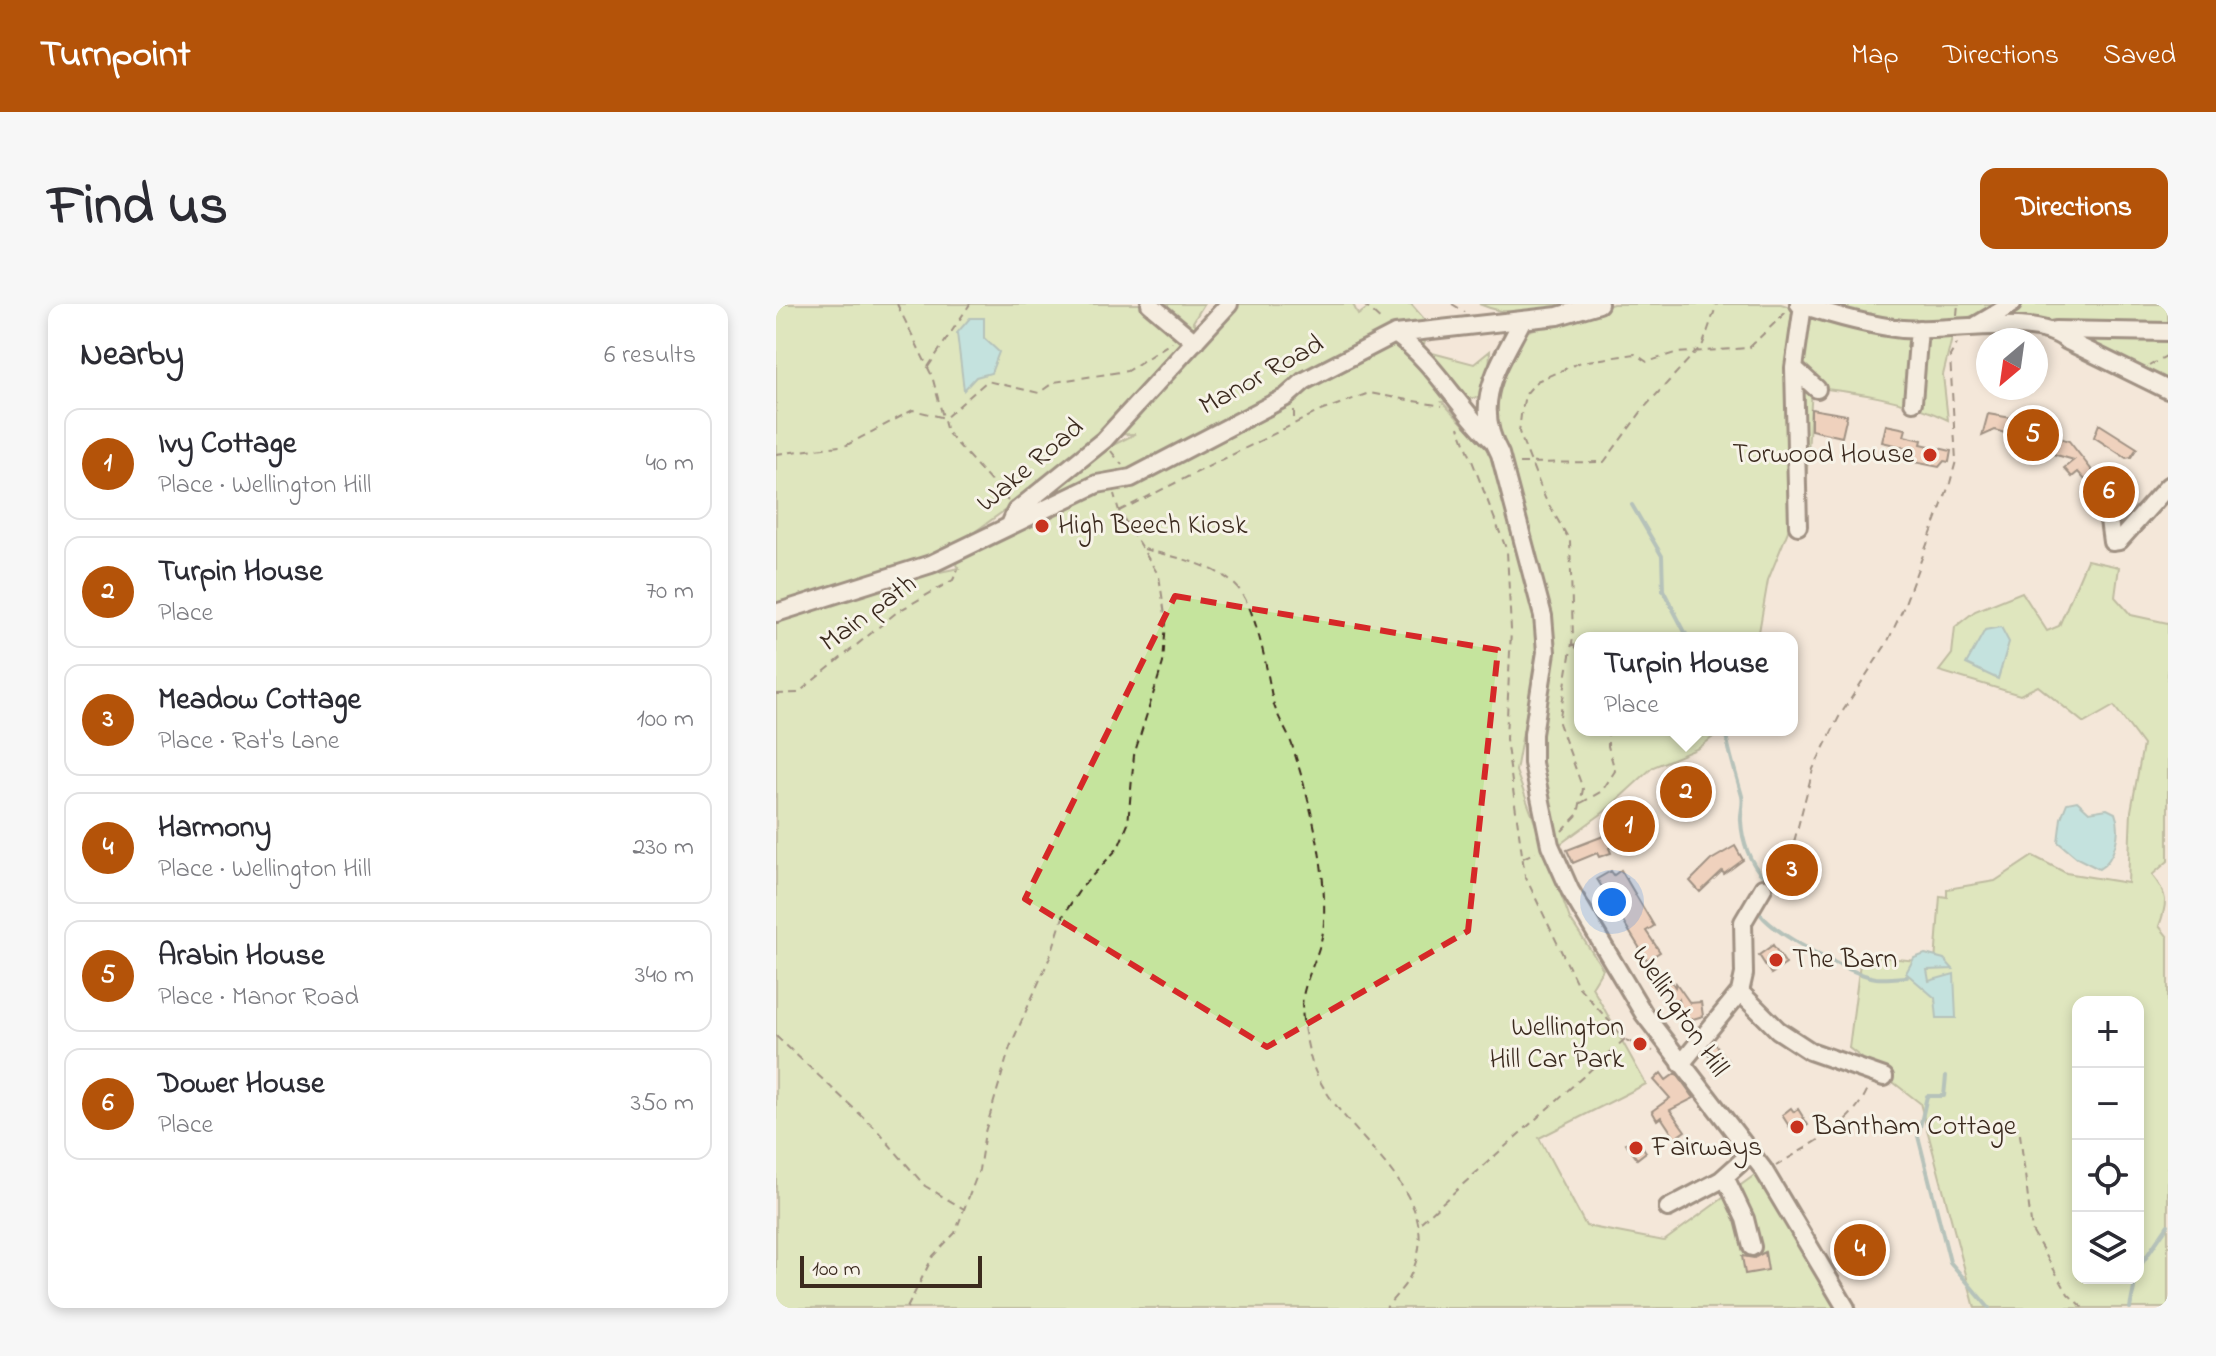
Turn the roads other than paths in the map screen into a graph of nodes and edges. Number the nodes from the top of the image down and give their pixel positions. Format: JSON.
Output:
{"nodes":[{"id":1,"x":1150,"y":304,"type":"edge"},
{"id":2,"x":1229,"y":304,"type":"edge"},
{"id":3,"x":1599,"y":304,"type":"edge"},
{"id":4,"x":1799,"y":304,"type":"edge"},
{"id":5,"x":2012,"y":304,"type":"edge"},
{"id":6,"x":1522,"y":321,"type":"junction"},
{"id":7,"x":1970,"y":326,"type":"junction"},
{"id":8,"x":1919,"y":329,"type":"junction"},
{"id":9,"x":2055,"y":330,"type":"junction"},
{"id":10,"x":2168,"y":332,"type":"edge"},
{"id":11,"x":1395,"y":334,"type":"junction"},
{"id":12,"x":1195,"y":342,"type":"junction"},
{"id":13,"x":1794,"y":368,"type":"junction"},
{"id":14,"x":1817,"y":389,"type":"dead end"},
{"id":15,"x":2168,"y":390,"type":"edge"},
{"id":16,"x":1913,"y":402,"type":"dead end"},
{"id":17,"x":1496,"y":448,"type":"junction"},
{"id":18,"x":2168,"y":486,"type":"edge"},
{"id":19,"x":1013,"y":518,"type":"junction"},
{"id":20,"x":2109,"y":520,"type":"dead end"},
{"id":21,"x":1798,"y":526,"type":"dead end"},
{"id":22,"x":776,"y":613,"type":"edge"},
{"id":23,"x":1763,"y":888,"type":"road end"},
{"id":24,"x":1740,"y":992,"type":"junction"},
{"id":25,"x":1681,"y":1064,"type":"junction"},
{"id":26,"x":1879,"y":1074,"type":"road end"},
{"id":27,"x":1750,"y":1154,"type":"junction"},
{"id":28,"x":1725,"y":1177,"type":"junction"},
{"id":29,"x":1668,"y":1208,"type":"dead end"},
{"id":30,"x":1752,"y":1247,"type":"dead end"},
{"id":31,"x":1846,"y":1308,"type":"edge"}],
"edges":[{"from":1,"to":12,"type":"street"},
{"from":2,"to":12,"type":"street","name":"Wake Road"},
{"from":3,"to":6,"type":"street","name":"Manor Road"},
{"from":4,"to":8,"type":"street"},
{"from":4,"to":13,"type":"street"},
{"from":5,"to":7,"type":"street"},
{"from":6,"to":11,"type":"street","name":"Manor Road"},
{"from":6,"to":17,"type":"street","name":"Wellington Hill"},
{"from":7,"to":8,"type":"street"},
{"from":7,"to":9,"type":"street"},
{"from":8,"to":16,"type":"street"},
{"from":9,"to":10,"type":"street"},
{"from":9,"to":15,"type":"street"},
{"from":11,"to":17,"type":"street"},
{"from":11,"to":19,"type":"street","name":"Manor Road"},
{"from":12,"to":19,"type":"street","name":"Wake Road"},
{"from":13,"to":14,"type":"street"},
{"from":13,"to":21,"type":"street"},
{"from":17,"to":25,"type":"street","name":"Wellington Hill"},
{"from":18,"to":20,"type":"street"},
{"from":19,"to":22,"type":"street","name":"Wake Road"},
{"from":23,"to":24,"type":"street"},
{"from":24,"to":25,"type":"street"},
{"from":24,"to":26,"type":"street"},
{"from":25,"to":27,"type":"street","name":"Wellington Hill"},
{"from":27,"to":28,"type":"street"},
{"from":27,"to":31,"type":"street","name":"Wellington Hill"},
{"from":28,"to":29,"type":"street"},
{"from":28,"to":30,"type":"street"}]}
